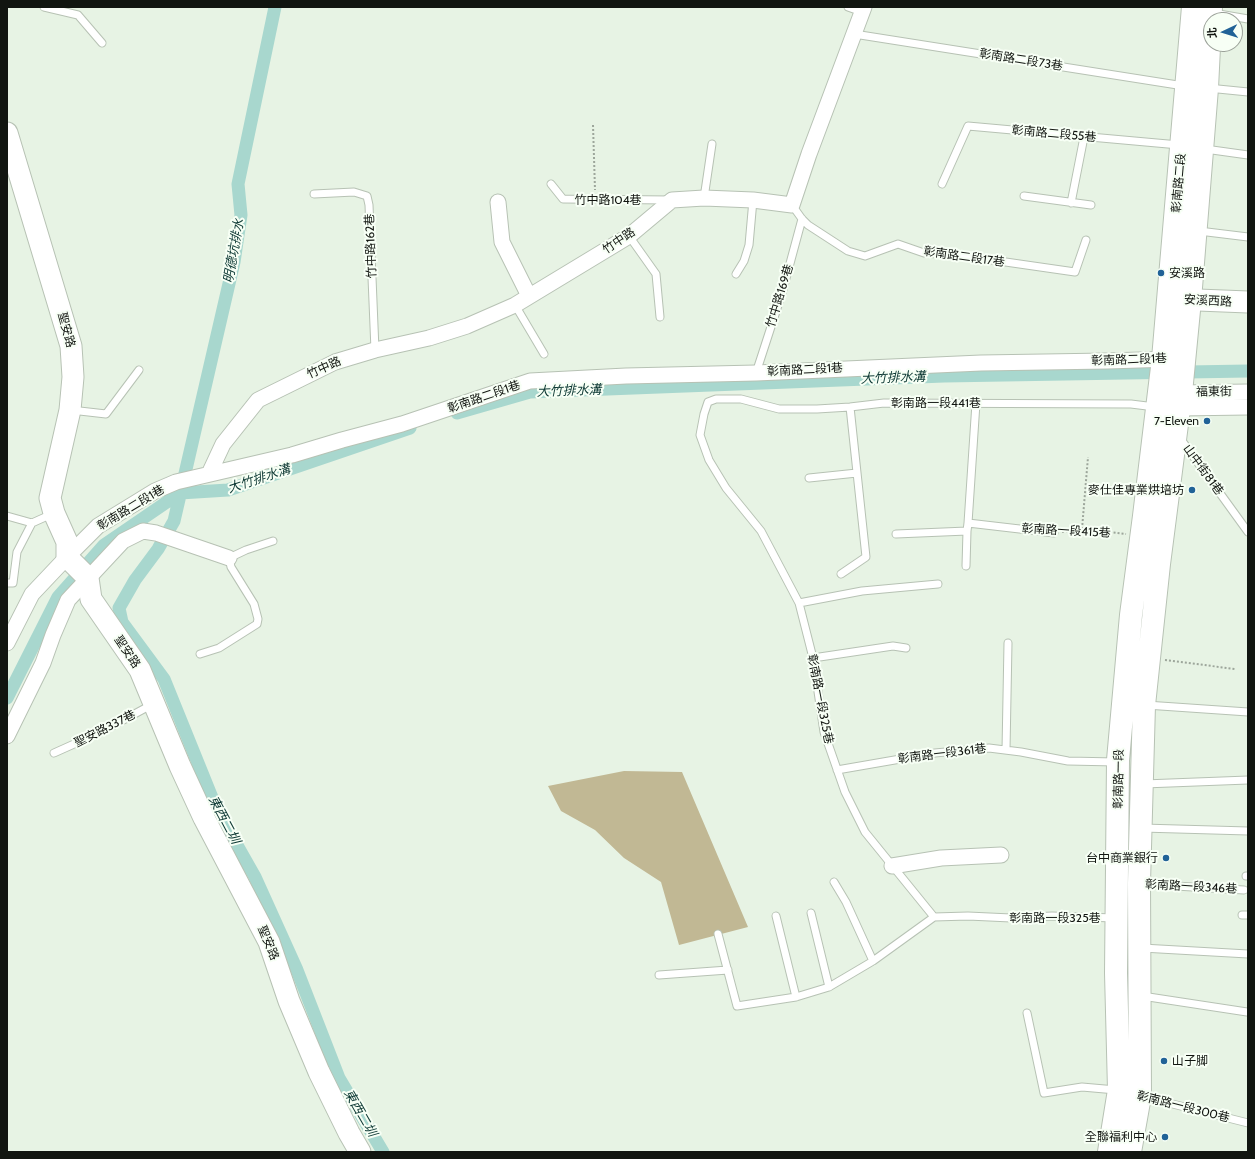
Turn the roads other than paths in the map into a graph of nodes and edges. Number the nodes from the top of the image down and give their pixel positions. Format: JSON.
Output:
{"nodes":[{"id":1,"x":44,"y":7,"type":"edge"},
{"id":2,"x":848,"y":7,"type":"edge"},
{"id":3,"x":1205,"y":9,"type":"edge"},
{"id":4,"x":863,"y":10,"type":"edge"},
{"id":5,"x":1248,"y":19,"type":"edge"},
{"id":6,"x":854,"y":34,"type":"junction"},
{"id":7,"x":102,"y":43,"type":"dead end"},
{"id":8,"x":1197,"y":87,"type":"junction"},
{"id":9,"x":1248,"y":92,"type":"edge"},
{"id":10,"x":7,"y":133,"type":"edge"},
{"id":11,"x":1084,"y":137,"type":"junction"},
{"id":12,"x":712,"y":144,"type":"dead end"},
{"id":13,"x":1192,"y":147,"type":"junction"},
{"id":14,"x":1248,"y":155,"type":"edge"},
{"id":15,"x":551,"y":184,"type":"dead end"},
{"id":16,"x":942,"y":184,"type":"dead end"},
{"id":17,"x":314,"y":194,"type":"dead end"},
{"id":18,"x":1024,"y":196,"type":"dead end"},
{"id":19,"x":704,"y":198,"type":"junction"},
{"id":20,"x":672,"y":200,"type":"junction"},
{"id":21,"x":753,"y":200,"type":"junction"},
{"id":22,"x":498,"y":202,"type":"dead end"},
{"id":23,"x":1071,"y":203,"type":"junction"},
{"id":24,"x":792,"y":204,"type":"junction"},
{"id":25,"x":1091,"y":205,"type":"dead end"},
{"id":26,"x":802,"y":219,"type":"junction"},
{"id":27,"x":1196,"y":231,"type":"junction"},
{"id":28,"x":629,"y":236,"type":"junction"},
{"id":29,"x":1248,"y":237,"type":"edge"},
{"id":30,"x":1086,"y":240,"type":"dead end"},
{"id":31,"x":736,"y":274,"type":"dead end"},
{"id":32,"x":529,"y":296,"type":"junction"},
{"id":33,"x":1168,"y":298,"type":"junction"},
{"id":34,"x":1190,"y":300,"type":"junction"},
{"id":35,"x":1248,"y":302,"type":"edge"},
{"id":36,"x":515,"y":305,"type":"junction"},
{"id":37,"x":660,"y":318,"type":"dead end"},
{"id":38,"x":375,"y":350,"type":"junction"},
{"id":39,"x":544,"y":354,"type":"dead end"},
{"id":40,"x":1174,"y":359,"type":"junction"},
{"id":41,"x":139,"y":370,"type":"dead end"},
{"id":42,"x":756,"y":373,"type":"junction"},
{"id":43,"x":1248,"y":392,"type":"edge"},
{"id":44,"x":716,"y":399,"type":"joint"},
{"id":45,"x":976,"y":403,"type":"junction"},
{"id":46,"x":850,"y":407,"type":"junction"},
{"id":47,"x":1248,"y":407,"type":"edge"},
{"id":48,"x":70,"y":410,"type":"junction"},
{"id":49,"x":1169,"y":410,"type":"junction"},
{"id":50,"x":857,"y":473,"type":"junction"},
{"id":51,"x":209,"y":474,"type":"junction"},
{"id":52,"x":809,"y":478,"type":"dead end"},
{"id":53,"x":54,"y":513,"type":"junction"},
{"id":54,"x":7,"y":516,"type":"edge"},
{"id":55,"x":32,"y":523,"type":"junction"},
{"id":56,"x":968,"y":523,"type":"junction"},
{"id":57,"x":967,"y":531,"type":"junction"},
{"id":58,"x":1248,"y":532,"type":"edge"},
{"id":59,"x":1054,"y":533,"type":"road end"},
{"id":60,"x":896,"y":534,"type":"dead end"},
{"id":61,"x":273,"y":542,"type":"dead end"},
{"id":62,"x":67,"y":557,"type":"junction"},
{"id":63,"x":229,"y":558,"type":"junction"},
{"id":64,"x":966,"y":566,"type":"dead end"},
{"id":65,"x":842,"y":574,"type":"dead end"},
{"id":66,"x":88,"y":578,"type":"junction"},
{"id":67,"x":7,"y":583,"type":"edge"},
{"id":68,"x":938,"y":584,"type":"dead end"},
{"id":69,"x":799,"y":603,"type":"junction"},
{"id":70,"x":7,"y":643,"type":"edge"},
{"id":71,"x":1008,"y":643,"type":"dead end"},
{"id":72,"x":906,"y":648,"type":"dead end"},
{"id":73,"x":200,"y":654,"type":"dead end"},
{"id":74,"x":813,"y":658,"type":"junction"},
{"id":75,"x":155,"y":703,"type":"junction"},
{"id":76,"x":1144,"y":705,"type":"junction"},
{"id":77,"x":1248,"y":712,"type":"edge"},
{"id":78,"x":7,"y":736,"type":"edge"},
{"id":79,"x":1006,"y":750,"type":"junction"},
{"id":80,"x":54,"y":753,"type":"dead end"},
{"id":81,"x":1118,"y":762,"type":"junction"},
{"id":82,"x":837,"y":770,"type":"junction"},
{"id":83,"x":1248,"y":780,"type":"edge"},
{"id":84,"x":1141,"y":784,"type":"junction"},
{"id":85,"x":1140,"y":828,"type":"junction"},
{"id":86,"x":1248,"y":831,"type":"edge"},
{"id":87,"x":1001,"y":855,"type":"dead end"},
{"id":88,"x":892,"y":866,"type":"junction"},
{"id":89,"x":834,"y":882,"type":"dead end"},
{"id":90,"x":1139,"y":883,"type":"junction"},
{"id":91,"x":1244,"y":890,"type":"dead end"},
{"id":92,"x":811,"y":913,"type":"dead end"},
{"id":93,"x":776,"y":916,"type":"dead end"},
{"id":94,"x":934,"y":916,"type":"junction"},
{"id":95,"x":1128,"y":919,"type":"junction"},
{"id":96,"x":718,"y":934,"type":"dead end"},
{"id":97,"x":1140,"y":948,"type":"junction"},
{"id":98,"x":1248,"y":954,"type":"edge"},
{"id":99,"x":873,"y":961,"type":"junction"},
{"id":100,"x":728,"y":970,"type":"junction"},
{"id":101,"x":659,"y":975,"type":"dead end"},
{"id":102,"x":829,"y":986,"type":"junction"},
{"id":103,"x":1140,"y":995,"type":"junction"},
{"id":104,"x":796,"y":997,"type":"junction"},
{"id":105,"x":1246,"y":1012,"type":"dead end"},
{"id":106,"x":1026,"y":1013,"type":"dead end"},
{"id":107,"x":1129,"y":1093,"type":"junction"},
{"id":108,"x":1248,"y":1123,"type":"edge"},
{"id":109,"x":360,"y":1152,"type":"edge"},
{"id":110,"x":1109,"y":1152,"type":"edge"},
{"id":111,"x":1130,"y":1152,"type":"edge"}],
"edges":[{"from":1,"to":7,"type":"lane"},
{"from":2,"to":4,"type":"lane"},
{"from":3,"to":5,"type":"lane"},
{"from":3,"to":8,"type":"main road","name":"彰南路二段"},
{"from":4,"to":6,"type":"street"},
{"from":6,"to":8,"type":"lane","name":"彰南路二段73巷"},
{"from":6,"to":24,"type":"street"},
{"from":8,"to":9,"type":"lane","name":"彰南路二段73巷"},
{"from":8,"to":13,"type":"main road","name":"彰南路二段"},
{"from":10,"to":48,"type":"street","name":"聖安路"},
{"from":11,"to":13,"type":"lane","name":"彰南路二段55巷"},
{"from":11,"to":16,"type":"lane","name":"彰南路二段55巷"},
{"from":11,"to":23,"type":"lane"},
{"from":12,"to":19,"type":"lane"},
{"from":13,"to":14,"type":"lane","name":"彰南路二段55巷"},
{"from":13,"to":27,"type":"main road","name":"彰南路二段"},
{"from":13,"to":33,"type":"main road","name":"彰南路二段"},
{"from":15,"to":20,"type":"lane","name":"竹中路104巷"},
{"from":17,"to":38,"type":"lane","name":"竹中路162巷"},
{"from":18,"to":23,"type":"lane"},
{"from":19,"to":20,"type":"street"},
{"from":19,"to":21,"type":"street"},
{"from":20,"to":28,"type":"street","name":"竹中路"},
{"from":21,"to":24,"type":"street"},
{"from":21,"to":31,"type":"lane"},
{"from":22,"to":32,"type":"street"},
{"from":23,"to":25,"type":"lane"},
{"from":24,"to":26,"type":"lane","name":"彰南路二段17巷"},
{"from":26,"to":30,"type":"lane","name":"彰南路二段17巷"},
{"from":26,"to":42,"type":"lane","name":"竹中路169巷"},
{"from":27,"to":29,"type":"lane"},
{"from":27,"to":34,"type":"main road","name":"彰南路二段"},
{"from":28,"to":32,"type":"street","name":"竹中路"},
{"from":28,"to":37,"type":"lane"},
{"from":32,"to":36,"type":"street","name":"竹中路"},
{"from":33,"to":34,"type":"street","name":"安溪西路"},
{"from":33,"to":40,"type":"main road","name":"彰南路二段"},
{"from":34,"to":35,"type":"street","name":"安溪西路"},
{"from":34,"to":40,"type":"main road","name":"彰南路二段"},
{"from":36,"to":38,"type":"street","name":"竹中路"},
{"from":36,"to":39,"type":"lane"},
{"from":38,"to":51,"type":"street","name":"竹中路"},
{"from":40,"to":42,"type":"street","name":"彰南路二段1巷"},
{"from":40,"to":49,"type":"main road"},
{"from":41,"to":48,"type":"lane"},
{"from":42,"to":51,"type":"street","name":"彰南路二段1巷"},
{"from":43,"to":47,"type":"street"},
{"from":43,"to":49,"type":"street","name":"福東街"},
{"from":44,"to":46,"type":"lane","name":"彰南路一段441巷"},
{"from":44,"to":69,"type":"lane","name":"彰南路一段325巷"},
{"from":45,"to":46,"type":"lane","name":"彰南路一段441巷"},
{"from":45,"to":49,"type":"lane","name":"彰南路一段441巷"},
{"from":45,"to":56,"type":"lane"},
{"from":46,"to":50,"type":"lane"},
{"from":47,"to":49,"type":"street","name":"福東街"},
{"from":48,"to":53,"type":"street","name":"聖安路"},
{"from":49,"to":58,"type":"lane","name":"山中街81巷"},
{"from":49,"to":76,"type":"main road","name":"彰南路一段"},
{"from":49,"to":81,"type":"main road","name":"彰南路一段"},
{"from":50,"to":52,"type":"lane"},
{"from":50,"to":65,"type":"lane"},
{"from":51,"to":62,"type":"street","name":"彰南路二段1巷"},
{"from":53,"to":55,"type":"lane"},
{"from":53,"to":62,"type":"street","name":"聖安路"},
{"from":54,"to":55,"type":"lane"},
{"from":55,"to":67,"type":"lane"},
{"from":56,"to":57,"type":"lane"},
{"from":56,"to":59,"type":"lane","name":"彰南路一段415巷"},
{"from":57,"to":60,"type":"lane"},
{"from":57,"to":64,"type":"lane"},
{"from":61,"to":63,"type":"lane"},
{"from":62,"to":66,"type":"street"},
{"from":62,"to":70,"type":"street","name":"彰南路二段1巷"},
{"from":63,"to":66,"type":"street"},
{"from":63,"to":73,"type":"lane"},
{"from":66,"to":75,"type":"street","name":"聖安路"},
{"from":66,"to":78,"type":"street"},
{"from":68,"to":69,"type":"lane"},
{"from":69,"to":74,"type":"lane","name":"彰南路一段325巷"},
{"from":71,"to":79,"type":"lane"},
{"from":72,"to":74,"type":"lane"},
{"from":74,"to":82,"type":"lane","name":"彰南路一段325巷"},
{"from":75,"to":80,"type":"lane","name":"聖安路337巷"},
{"from":75,"to":109,"type":"street","name":"聖安路"},
{"from":76,"to":77,"type":"lane"},
{"from":76,"to":84,"type":"main road","name":"彰南路一段"},
{"from":79,"to":81,"type":"lane","name":"彰南路一段361巷"},
{"from":79,"to":82,"type":"lane","name":"彰南路一段361巷"},
{"from":81,"to":95,"type":"main road","name":"彰南路一段"},
{"from":82,"to":88,"type":"lane","name":"彰南路一段325巷"},
{"from":83,"to":84,"type":"lane"},
{"from":84,"to":85,"type":"main road","name":"彰南路一段"},
{"from":85,"to":86,"type":"lane"},
{"from":85,"to":90,"type":"main road","name":"彰南路一段"},
{"from":87,"to":88,"type":"street"},
{"from":88,"to":94,"type":"lane","name":"彰南路一段325巷"},
{"from":89,"to":99,"type":"lane"},
{"from":90,"to":91,"type":"lane","name":"彰南路一段346巷"},
{"from":90,"to":95,"type":"main road","name":"彰南路一段"},
{"from":92,"to":102,"type":"lane"},
{"from":93,"to":104,"type":"lane"},
{"from":94,"to":95,"type":"lane","name":"彰南路一段325巷"},
{"from":94,"to":99,"type":"lane"},
{"from":95,"to":97,"type":"main road","name":"彰南路一段"},
{"from":95,"to":107,"type":"main road","name":"彰南路一段"},
{"from":96,"to":100,"type":"lane"},
{"from":97,"to":98,"type":"lane"},
{"from":97,"to":103,"type":"main road","name":"彰南路一段"},
{"from":99,"to":102,"type":"lane"},
{"from":100,"to":101,"type":"lane"},
{"from":100,"to":104,"type":"lane"},
{"from":102,"to":104,"type":"lane"},
{"from":103,"to":105,"type":"lane"},
{"from":103,"to":107,"type":"main road","name":"彰南路一段"},
{"from":106,"to":107,"type":"lane","name":"彰南路一段300巷"},
{"from":107,"to":108,"type":"lane","name":"彰南路一段300巷"},
{"from":107,"to":110,"type":"main road","name":"彰南路一段"},
{"from":107,"to":111,"type":"main road","name":"彰南路一段"}]}
